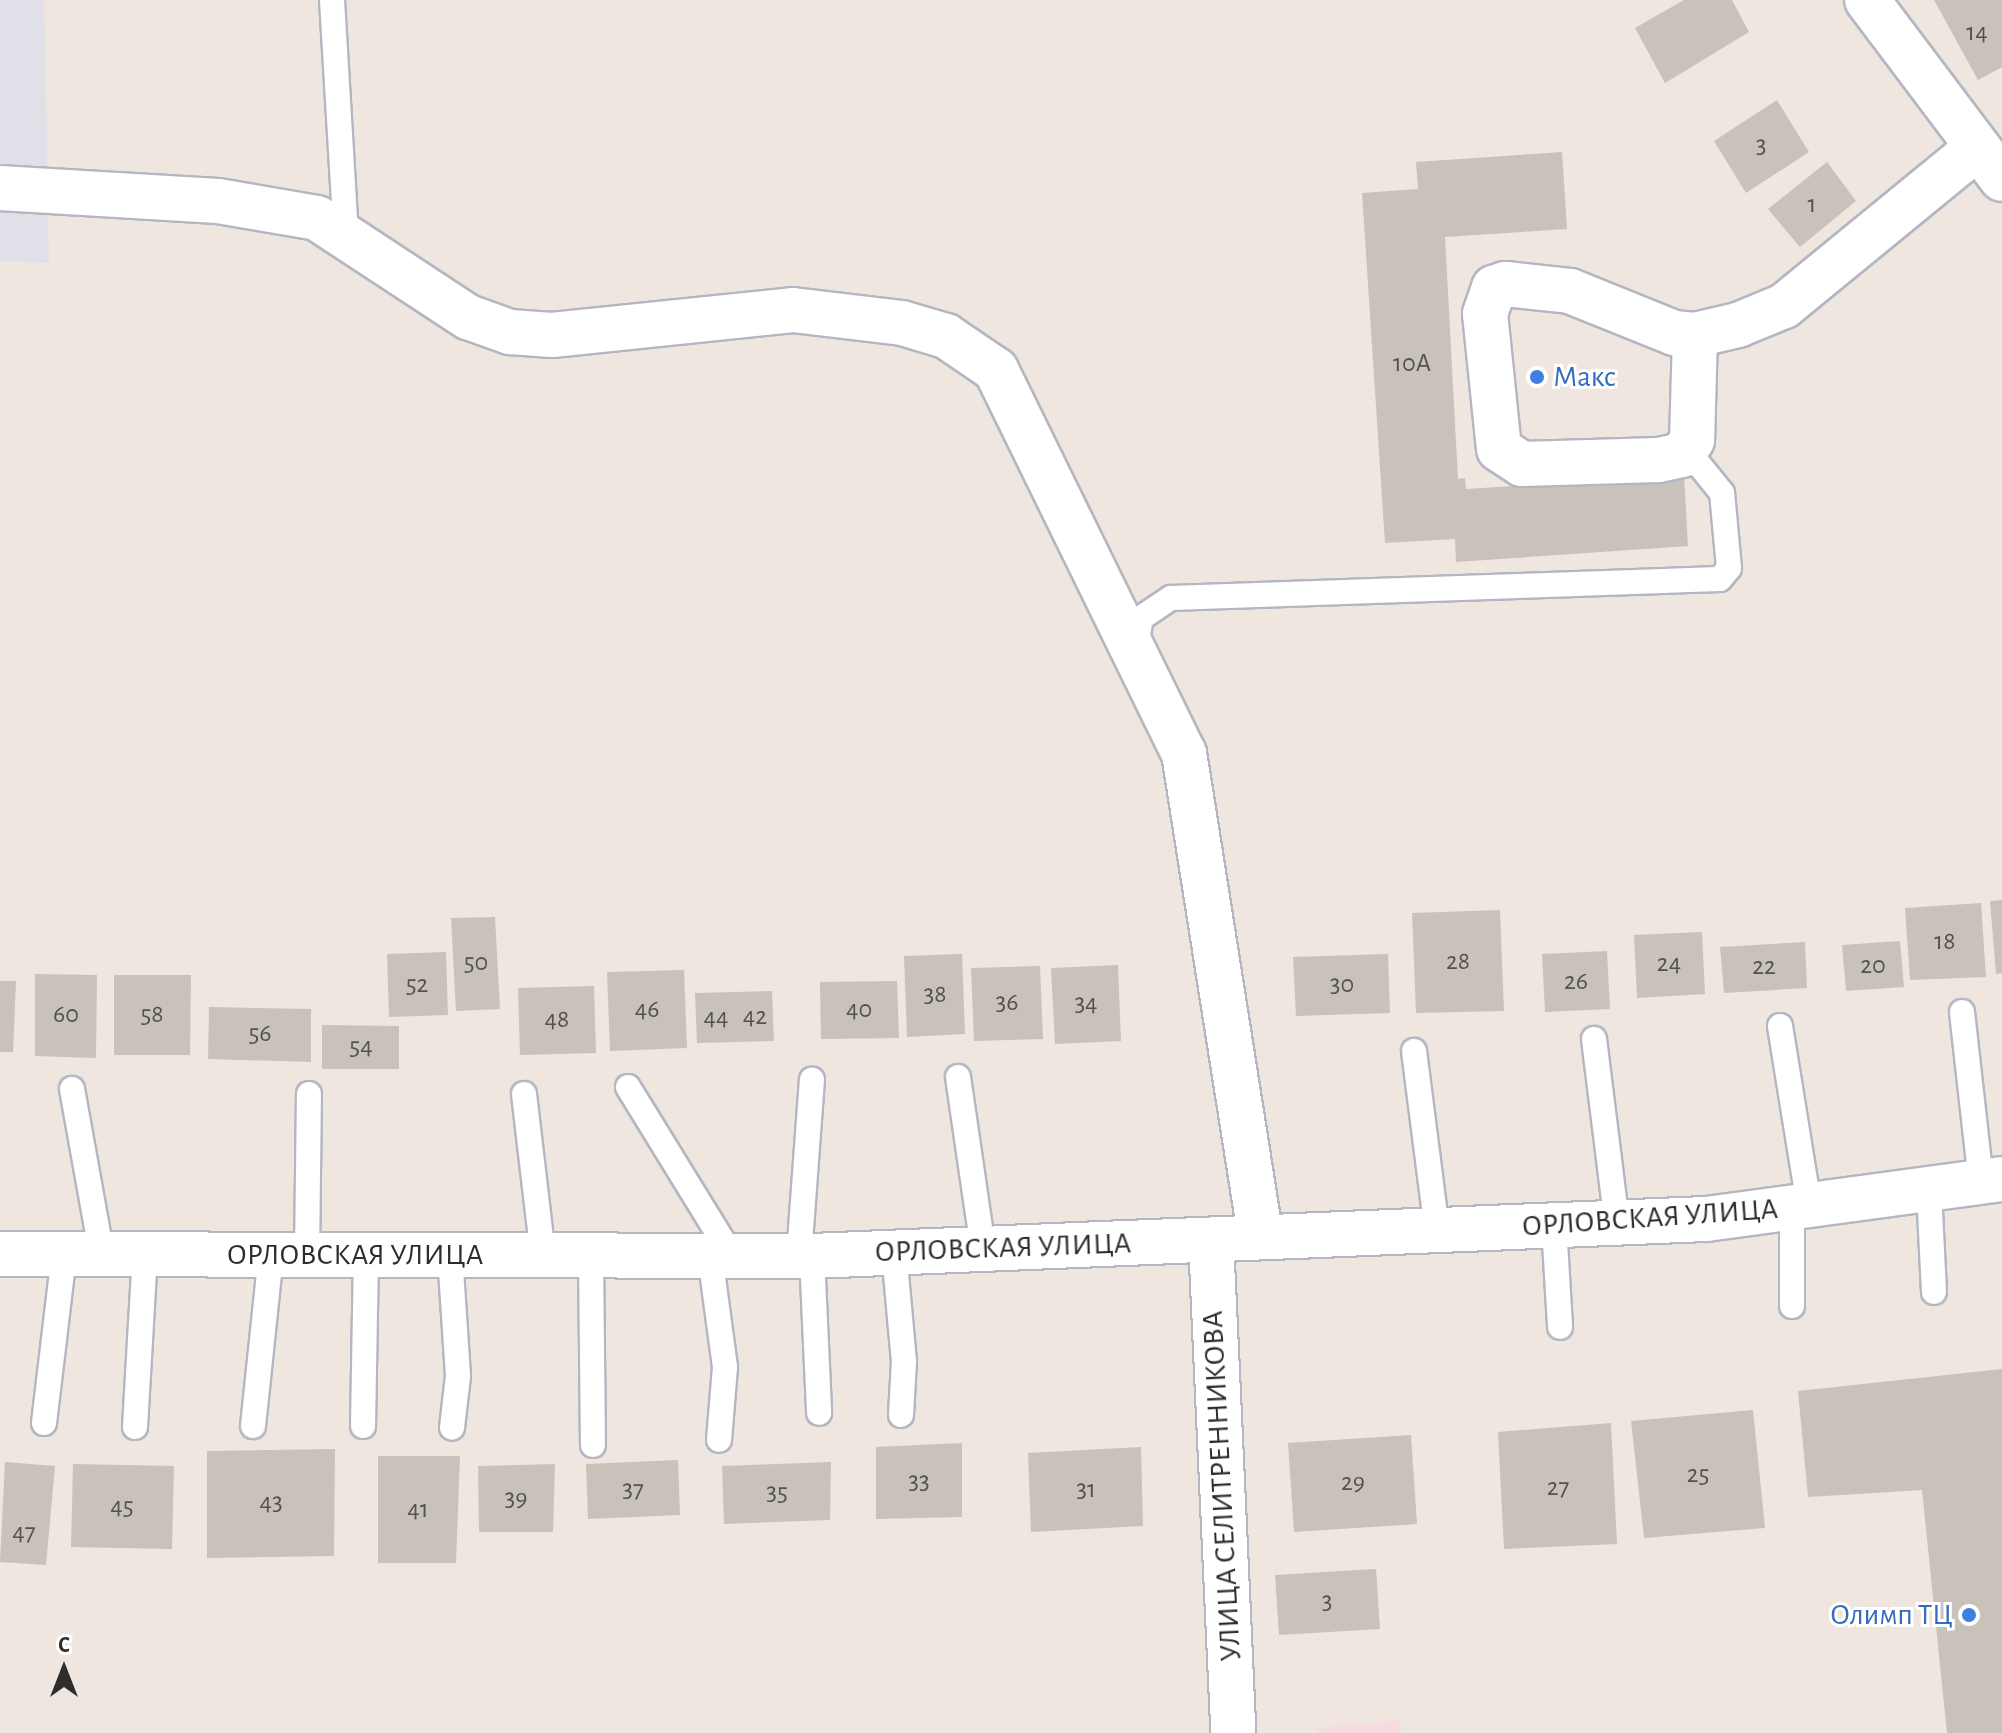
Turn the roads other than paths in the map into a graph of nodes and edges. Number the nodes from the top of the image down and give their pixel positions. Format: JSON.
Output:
{"nodes":[{"id":1,"x":332,"y":0,"type":"edge"},
{"id":2,"x":1867,"y":0,"type":"edge"},
{"id":3,"x":1989,"y":164,"type":"edge"},
{"id":4,"x":0,"y":188,"type":"edge"},
{"id":5,"x":346,"y":237,"type":"junction"},
{"id":6,"x":1695,"y":335,"type":"junction"},
{"id":7,"x":1688,"y":451,"type":"junction"},
{"id":8,"x":1136,"y":654,"type":"junction"},
{"id":9,"x":1962,"y":1012,"type":"dead end"},
{"id":10,"x":1780,"y":1026,"type":"dead end"},
{"id":11,"x":1594,"y":1039,"type":"dead end"},
{"id":12,"x":1414,"y":1051,"type":"dead end"},
{"id":13,"x":958,"y":1077,"type":"dead end"},
{"id":14,"x":812,"y":1079,"type":"dead end"},
{"id":15,"x":628,"y":1087,"type":"dead end"},
{"id":16,"x":72,"y":1089,"type":"dead end"},
{"id":17,"x":309,"y":1094,"type":"dead end"},
{"id":18,"x":524,"y":1094,"type":"dead end"},
{"id":19,"x":1991,"y":1181,"type":"edge"},
{"id":20,"x":1929,"y":1190,"type":"junction"},
{"id":21,"x":1800,"y":1207,"type":"junction"},
{"id":22,"x":1617,"y":1223,"type":"junction"},
{"id":23,"x":1554,"y":1225,"type":"junction"},
{"id":24,"x":1437,"y":1230,"type":"junction"},
{"id":25,"x":1261,"y":1237,"type":"junction"},
{"id":26,"x":1211,"y":1240,"type":"junction"},
{"id":27,"x":983,"y":1248,"type":"junction"},
{"id":28,"x":894,"y":1252,"type":"junction"},
{"id":29,"x":0,"y":1254,"type":"edge"},
{"id":30,"x":83,"y":1255,"type":"junction"},
{"id":31,"x":145,"y":1255,"type":"junction"},
{"id":32,"x":289,"y":1255,"type":"junction"},
{"id":33,"x":366,"y":1255,"type":"junction"},
{"id":34,"x":450,"y":1255,"type":"junction"},
{"id":35,"x":543,"y":1255,"type":"junction"},
{"id":36,"x":591,"y":1256,"type":"junction"},
{"id":37,"x":721,"y":1256,"type":"junction"},
{"id":38,"x":805,"y":1256,"type":"junction"},
{"id":39,"x":1934,"y":1292,"type":"dead end"},
{"id":40,"x":1792,"y":1306,"type":"dead end"},
{"id":41,"x":1560,"y":1327,"type":"dead end"},
{"id":42,"x":819,"y":1413,"type":"dead end"},
{"id":43,"x":901,"y":1415,"type":"dead end"},
{"id":44,"x":44,"y":1423,"type":"dead end"},
{"id":45,"x":253,"y":1426,"type":"dead end"},
{"id":46,"x":363,"y":1426,"type":"dead end"},
{"id":47,"x":135,"y":1427,"type":"dead end"},
{"id":48,"x":452,"y":1428,"type":"dead end"},
{"id":49,"x":719,"y":1440,"type":"dead end"},
{"id":50,"x":593,"y":1445,"type":"dead end"},
{"id":51,"x":1233,"y":1733,"type":"edge"}],
"edges":[{"from":1,"to":5,"type":"lane"},
{"from":2,"to":3,"type":"street"},
{"from":3,"to":6,"type":"street"},
{"from":4,"to":5,"type":"street"},
{"from":5,"to":8,"type":"street"},
{"from":6,"to":7,"type":"street"},
{"from":6,"to":7,"type":"street"},
{"from":7,"to":8,"type":"lane"},
{"from":8,"to":25,"type":"street"},
{"from":9,"to":19,"type":"lane"},
{"from":10,"to":21,"type":"lane"},
{"from":11,"to":22,"type":"lane"},
{"from":12,"to":24,"type":"lane"},
{"from":13,"to":27,"type":"lane"},
{"from":14,"to":38,"type":"lane"},
{"from":15,"to":37,"type":"lane"},
{"from":16,"to":30,"type":"lane"},
{"from":17,"to":32,"type":"lane"},
{"from":18,"to":35,"type":"lane"},
{"from":19,"to":20,"type":"street","name":"ОРЛОВСКАЯ УЛИЦА"},
{"from":20,"to":21,"type":"street","name":"ОРЛОВСКАЯ УЛИЦА"},
{"from":20,"to":39,"type":"lane"},
{"from":21,"to":22,"type":"street","name":"ОРЛОВСКАЯ УЛИЦА"},
{"from":21,"to":40,"type":"lane"},
{"from":22,"to":23,"type":"street","name":"ОРЛОВСКАЯ УЛИЦА"},
{"from":23,"to":24,"type":"street","name":"ОРЛОВСКАЯ УЛИЦА"},
{"from":23,"to":41,"type":"lane"},
{"from":24,"to":25,"type":"street","name":"ОРЛОВСКАЯ УЛИЦА"},
{"from":25,"to":26,"type":"street","name":"ОРЛОВСКАЯ УЛИЦА"},
{"from":26,"to":27,"type":"street","name":"ОРЛОВСКАЯ УЛИЦА"},
{"from":26,"to":51,"type":"street","name":"УЛИЦА СЕЛИТРЕННИКОВА"},
{"from":27,"to":28,"type":"street","name":"ОРЛОВСКАЯ УЛИЦА"},
{"from":28,"to":38,"type":"street","name":"ОРЛОВСКАЯ УЛИЦА"},
{"from":28,"to":43,"type":"lane"},
{"from":29,"to":30,"type":"street","name":"ОРЛОВСКАЯ УЛИЦА"},
{"from":30,"to":31,"type":"street","name":"ОРЛОВСКАЯ УЛИЦА"},
{"from":30,"to":44,"type":"lane"},
{"from":31,"to":32,"type":"street","name":"ОРЛОВСКАЯ УЛИЦА"},
{"from":31,"to":47,"type":"lane"},
{"from":32,"to":33,"type":"street","name":"ОРЛОВСКАЯ УЛИЦА"},
{"from":32,"to":45,"type":"lane"},
{"from":33,"to":34,"type":"street","name":"ОРЛОВСКАЯ УЛИЦА"},
{"from":33,"to":46,"type":"lane"},
{"from":34,"to":35,"type":"street","name":"ОРЛОВСКАЯ УЛИЦА"},
{"from":34,"to":48,"type":"lane"},
{"from":35,"to":36,"type":"street","name":"ОРЛОВСКАЯ УЛИЦА"},
{"from":36,"to":37,"type":"street","name":"ОРЛОВСКАЯ УЛИЦА"},
{"from":36,"to":50,"type":"lane"},
{"from":37,"to":38,"type":"street","name":"ОРЛОВСКАЯ УЛИЦА"},
{"from":37,"to":49,"type":"lane"},
{"from":38,"to":42,"type":"lane"}]}
